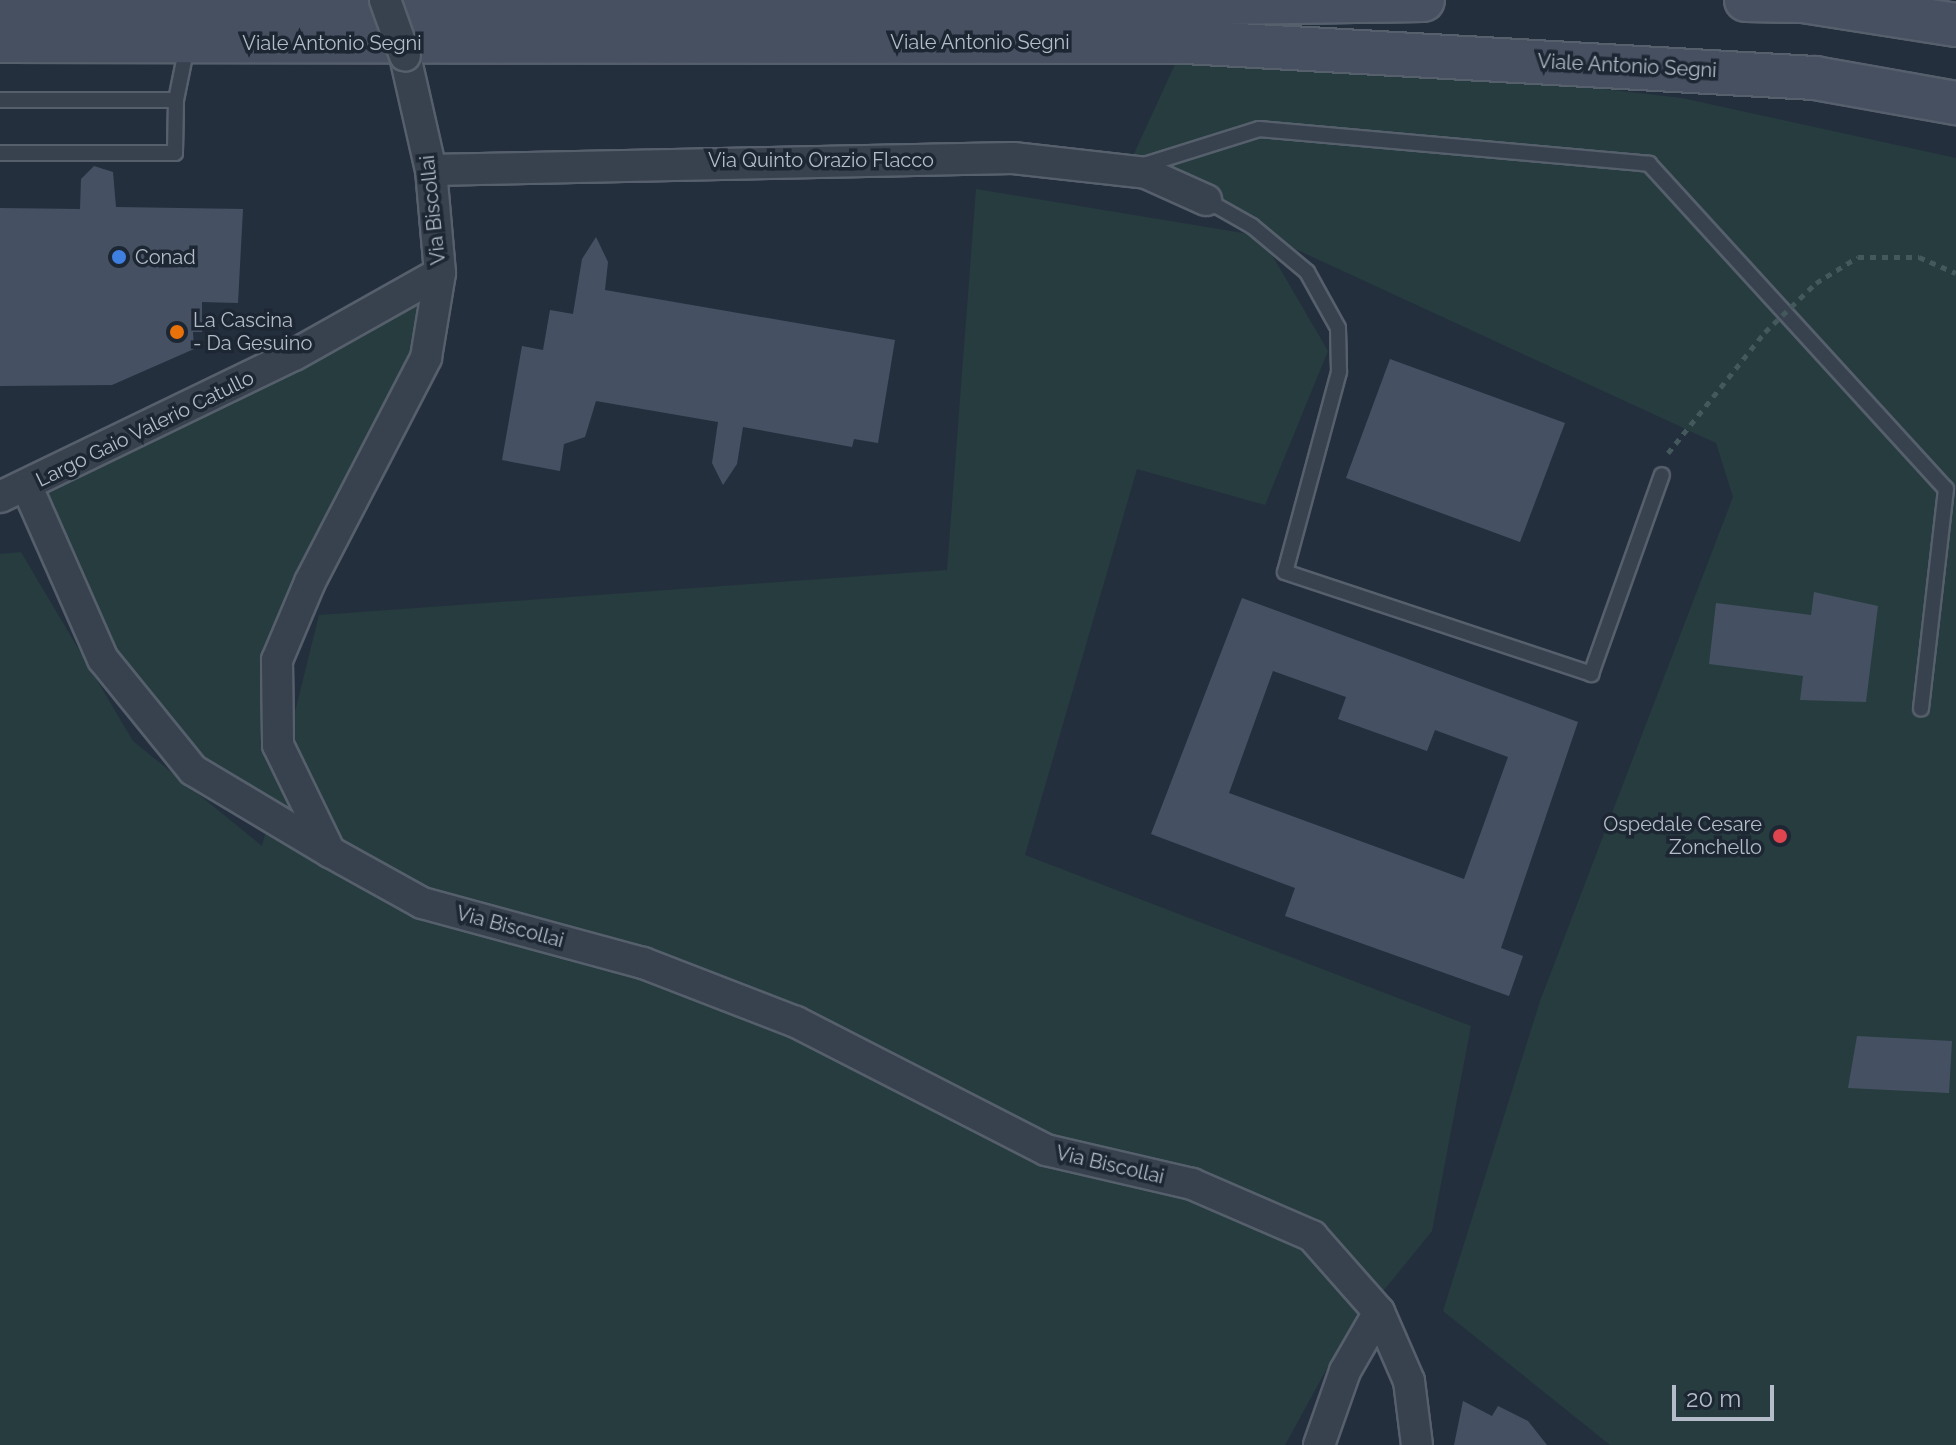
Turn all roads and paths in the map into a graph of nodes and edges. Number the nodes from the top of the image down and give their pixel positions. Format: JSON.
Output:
{"nodes":[{"id":1,"x":385,"y":0,"type":"edge"},
{"id":2,"x":1423,"y":0,"type":"edge"},
{"id":3,"x":1746,"y":0,"type":"edge"},
{"id":4,"x":0,"y":3,"type":"edge"},
{"id":5,"x":1956,"y":25,"type":"edge"},
{"id":6,"x":0,"y":41,"type":"edge"},
{"id":7,"x":187,"y":44,"type":"junction"},
{"id":8,"x":0,"y":100,"type":"edge"},
{"id":9,"x":176,"y":100,"type":"junction"},
{"id":10,"x":1956,"y":103,"type":"edge"},
{"id":11,"x":0,"y":153,"type":"edge"},
{"id":12,"x":431,"y":170,"type":"junction"},
{"id":13,"x":1126,"y":171,"type":"junction"},
{"id":14,"x":1206,"y":200,"type":"joint"},
{"id":15,"x":440,"y":273,"type":"junction"},
{"id":16,"x":1956,"y":273,"type":"edge"},
{"id":17,"x":1662,"y":475,"type":"joint"},
{"id":18,"x":14,"y":492,"type":"edge"},
{"id":19,"x":1921,"y":709,"type":"dead end"},
{"id":20,"x":330,"y":852,"type":"junction"},
{"id":21,"x":1379,"y":1312,"type":"junction"},
{"id":22,"x":1319,"y":1445,"type":"edge"},
{"id":23,"x":1417,"y":1445,"type":"edge"}],
"edges":[{"from":1,"to":12,"type":"street","name":"Via Biscollai","bridge":true},
{"from":2,"to":4,"type":"main road","name":"Viale Antonio Segni"},
{"from":3,"to":5,"type":"main road"},
{"from":6,"to":7,"type":"main road","name":"Viale Antonio Segni"},
{"from":7,"to":9,"type":"lane"},
{"from":7,"to":10,"type":"main road","name":"Viale Antonio Segni"},
{"from":8,"to":9,"type":"lane"},
{"from":9,"to":11,"type":"lane"},
{"from":12,"to":13,"type":"street","name":"Via Quinto Orazio Flacco"},
{"from":12,"to":15,"type":"street","name":"Via Biscollai"},
{"from":13,"to":14,"type":"street","name":"Via Quinto Orazio Flacco"},
{"from":13,"to":19,"type":"lane"},
{"from":14,"to":17,"type":"lane"},
{"from":15,"to":18,"type":"street","name":"Largo Gaio Valerio Catullo"},
{"from":15,"to":20,"type":"street","name":"Via Biscollai"},
{"from":16,"to":17,"type":"path","bridge":true},
{"from":18,"to":20,"type":"street","name":"Largo Gaio Valerio Catullo"},
{"from":20,"to":21,"type":"street","name":"Via Biscollai"},
{"from":21,"to":22,"type":"street"},
{"from":21,"to":23,"type":"street","name":"Via Biscollai"}]}
